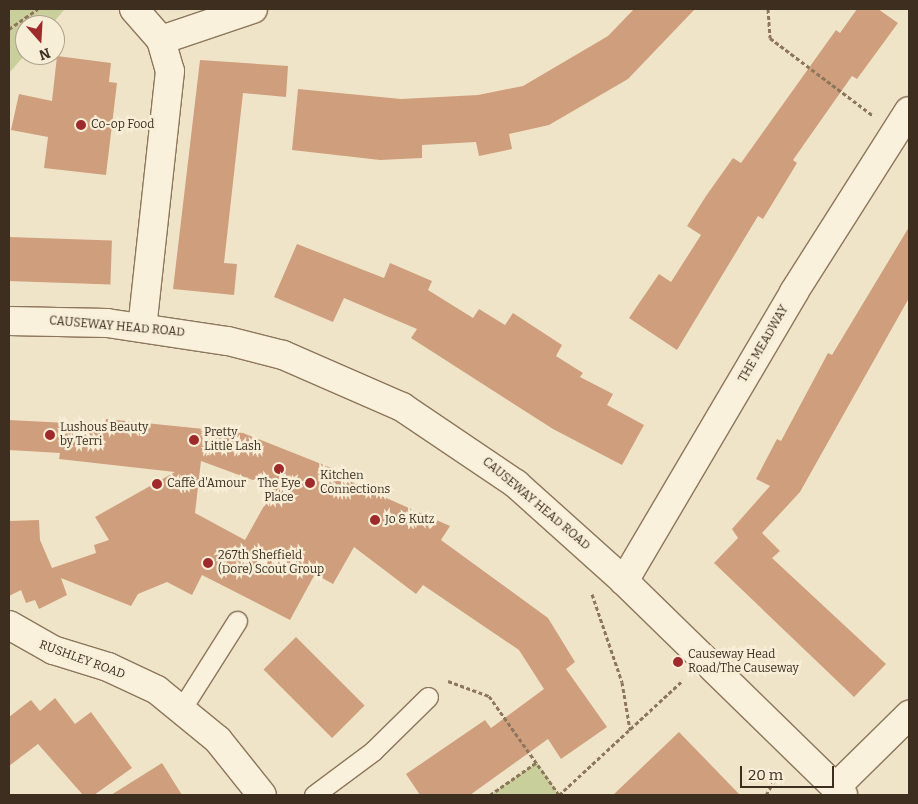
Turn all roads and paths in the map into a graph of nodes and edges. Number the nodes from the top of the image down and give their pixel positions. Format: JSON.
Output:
{"nodes":[{"id":1,"x":38,"y":9,"type":"edge"},
{"id":2,"x":134,"y":9,"type":"edge"},
{"id":3,"x":253,"y":9,"type":"edge"},
{"id":4,"x":768,"y":9,"type":"edge"},
{"id":5,"x":9,"y":29,"type":"edge"},
{"id":6,"x":161,"y":40,"type":"junction"},
{"id":7,"x":902,"y":122,"type":"edge"},
{"id":8,"x":9,"y":321,"type":"edge"},
{"id":9,"x":142,"y":327,"type":"junction"},
{"id":10,"x":624,"y":581,"type":"junction"},
{"id":11,"x":589,"y":586,"type":"dead end"},
{"id":12,"x":237,"y":621,"type":"dead end"},
{"id":13,"x":9,"y":625,"type":"edge"},
{"id":14,"x":703,"y":660,"type":"junction"},
{"id":15,"x":428,"y":697,"type":"joint"},
{"id":16,"x":182,"y":708,"type":"junction"},
{"id":17,"x":909,"y":715,"type":"edge"},
{"id":18,"x":630,"y":730,"type":"junction"},
{"id":19,"x":537,"y":762,"type":"junction"},
{"id":20,"x":840,"y":791,"type":"edge"},
{"id":21,"x":262,"y":795,"type":"edge"},
{"id":22,"x":314,"y":795,"type":"edge"},
{"id":23,"x":490,"y":795,"type":"edge"},
{"id":24,"x":559,"y":795,"type":"edge"}],
"edges":[{"from":1,"to":5,"type":"path"},
{"from":2,"to":6,"type":"street"},
{"from":3,"to":6,"type":"street"},
{"from":4,"to":7,"type":"path"},
{"from":6,"to":9,"type":"street"},
{"from":7,"to":10,"type":"street","name":"THE MEADWAY"},
{"from":8,"to":9,"type":"street","name":"CAUSEWAY HEAD ROAD"},
{"from":9,"to":10,"type":"street","name":"CAUSEWAY HEAD ROAD"},
{"from":10,"to":14,"type":"street","name":"CAUSEWAY HEAD ROAD"},
{"from":11,"to":18,"type":"path"},
{"from":12,"to":16,"type":"lane"},
{"from":13,"to":16,"type":"street","name":"RUSHLEY ROAD"},
{"from":14,"to":18,"type":"path"},
{"from":14,"to":20,"type":"street","name":"CAUSEWAY HEAD ROAD"},
{"from":15,"to":19,"type":"path"},
{"from":15,"to":22,"type":"lane"},
{"from":16,"to":21,"type":"street","name":"RUSHLEY ROAD"},
{"from":17,"to":20,"type":"street"},
{"from":18,"to":24,"type":"path"},
{"from":19,"to":23,"type":"path"},
{"from":19,"to":24,"type":"path"}]}
